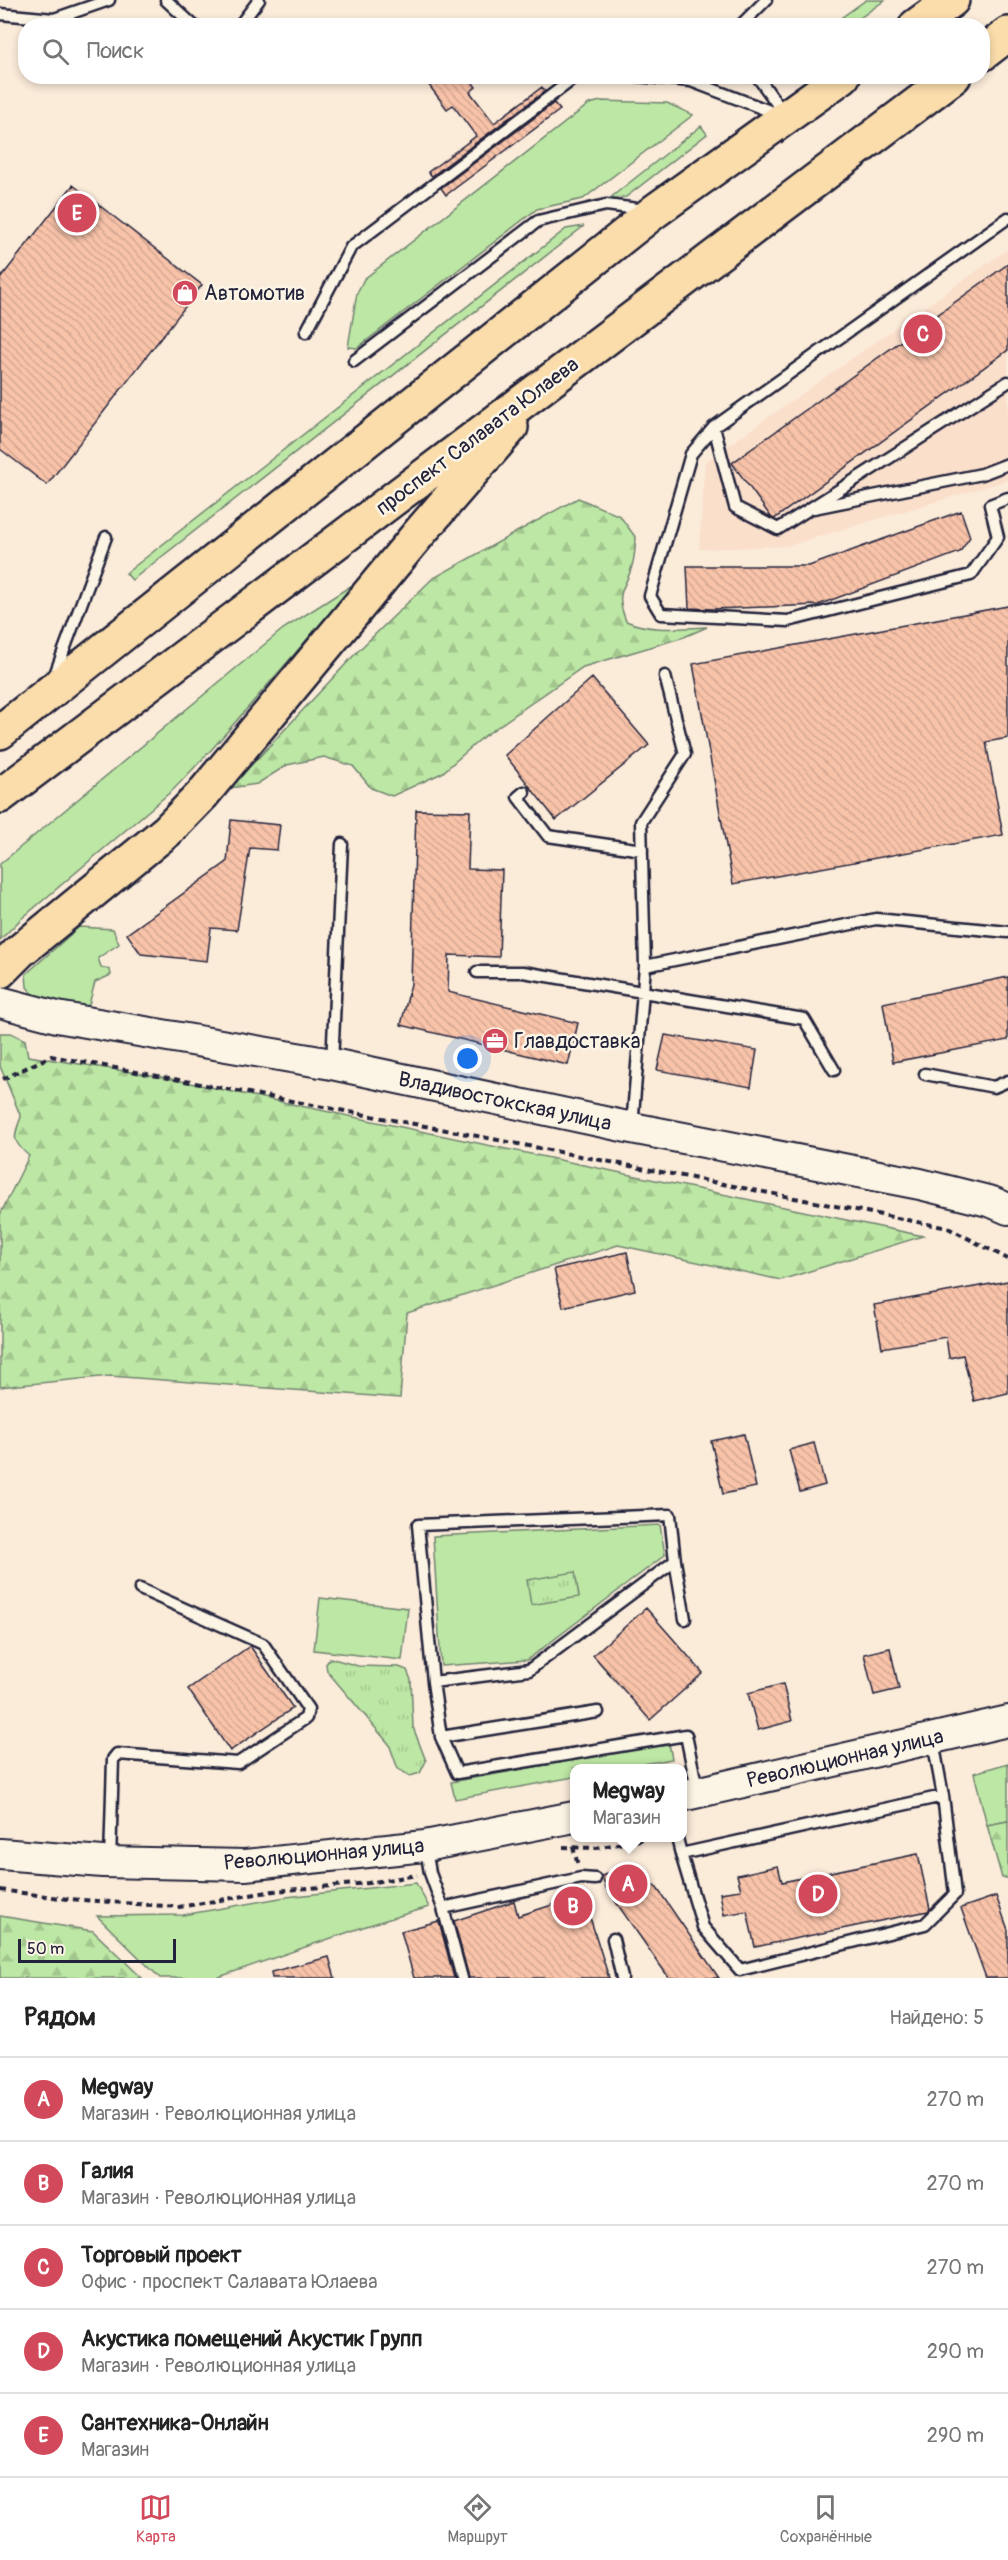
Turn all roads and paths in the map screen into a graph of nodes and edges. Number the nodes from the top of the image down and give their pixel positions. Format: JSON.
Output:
{"nodes":[{"id":1,"x":109,"y":0,"type":"edge"},
{"id":2,"x":166,"y":0,"type":"edge"},
{"id":3,"x":259,"y":0,"type":"edge"},
{"id":4,"x":766,"y":0,"type":"edge"},
{"id":5,"x":952,"y":0,"type":"edge"},
{"id":6,"x":0,"y":14,"type":"edge"},
{"id":7,"x":43,"y":18,"type":"edge"},
{"id":8,"x":57,"y":18,"type":"edge"},
{"id":9,"x":185,"y":18,"type":"edge"},
{"id":10,"x":245,"y":18,"type":"edge"},
{"id":11,"x":748,"y":18,"type":"edge"},
{"id":12,"x":927,"y":18,"type":"edge"},
{"id":13,"x":1008,"y":34,"type":"edge"},
{"id":14,"x":990,"y":48,"type":"edge"},
{"id":15,"x":1008,"y":57,"type":"edge"},
{"id":16,"x":990,"y":65,"type":"edge"},
{"id":17,"x":566,"y":84,"type":"edge"},
{"id":18,"x":699,"y":84,"type":"edge"},
{"id":19,"x":763,"y":84,"type":"edge"},
{"id":20,"x":832,"y":84,"type":"edge"},
{"id":21,"x":943,"y":85,"type":"edge"},
{"id":22,"x":786,"y":117,"type":"junction"},
{"id":23,"x":656,"y":211,"type":"junction"},
{"id":24,"x":1008,"y":219,"type":"edge"},
{"id":25,"x":306,"y":332,"type":"dead end"},
{"id":26,"x":354,"y":361,"type":"dead end"},
{"id":27,"x":554,"y":377,"type":"junction"},
{"id":28,"x":1008,"y":382,"type":"edge"},
{"id":29,"x":714,"y":427,"type":"junction"},
{"id":30,"x":1008,"y":464,"type":"edge"},
{"id":31,"x":1008,"y":498,"type":"edge"},
{"id":32,"x":808,"y":510,"type":"junction"},
{"id":33,"x":106,"y":537,"type":"dead end"},
{"id":34,"x":665,"y":676,"type":"dead end"},
{"id":35,"x":48,"y":694,"type":"junction"},
{"id":36,"x":0,"y":732,"type":"edge"},
{"id":37,"x":524,"y":792,"type":"dead end"},
{"id":38,"x":0,"y":796,"type":"edge"},
{"id":39,"x":342,"y":844,"type":"dead end"},
{"id":40,"x":642,"y":849,"type":"junction"},
{"id":41,"x":1008,"y":932,"type":"edge"},
{"id":42,"x":10,"y":961,"type":"edge"},
{"id":43,"x":645,"y":966,"type":"junction"},
{"id":44,"x":477,"y":972,"type":"dead end"},
{"id":45,"x":643,"y":993,"type":"junction"},
{"id":46,"x":13,"y":1006,"type":"edge"},
{"id":47,"x":332,"y":1064,"type":"junction"},
{"id":48,"x":834,"y":1070,"type":"dead end"},
{"id":49,"x":925,"y":1074,"type":"dead end"},
{"id":50,"x":3,"y":1079,"type":"dead end"},
{"id":51,"x":1008,"y":1081,"type":"edge"},
{"id":52,"x":632,"y":1128,"type":"junction"},
{"id":53,"x":1008,"y":1209,"type":"edge"},
{"id":54,"x":1008,"y":1259,"type":"edge"},
{"id":55,"x":675,"y":1561,"type":"junction"},
{"id":56,"x":140,"y":1589,"type":"dead end"},
{"id":57,"x":685,"y":1619,"type":"dead end"},
{"id":58,"x":433,"y":1682,"type":"junction"},
{"id":59,"x":598,"y":1712,"type":"dead end"},
{"id":60,"x":1008,"y":1721,"type":"edge"},
{"id":61,"x":441,"y":1737,"type":"junction"},
{"id":62,"x":933,"y":1738,"type":"junction"},
{"id":63,"x":690,"y":1795,"type":"edge"},
{"id":64,"x":943,"y":1796,"type":"junction"},
{"id":65,"x":570,"y":1818,"type":"edge"},
{"id":66,"x":678,"y":1842,"type":"edge"},
{"id":67,"x":425,"y":1845,"type":"junction"},
{"id":68,"x":0,"y":1854,"type":"edge"},
{"id":69,"x":681,"y":1854,"type":"junction"},
{"id":70,"x":110,"y":1862,"type":"junction"},
{"id":71,"x":595,"y":1879,"type":"dead end"},
{"id":72,"x":443,"y":1908,"type":"junction"},
{"id":73,"x":613,"y":1939,"type":"dead end"},
{"id":74,"x":462,"y":1978,"type":"edge"},
{"id":75,"x":622,"y":1978,"type":"edge"}],
"edges":[{"from":1,"to":8,"type":"lane"},
{"from":2,"to":9,"type":"lane"},
{"from":3,"to":10,"type":"lane"},
{"from":4,"to":11,"type":"lane"},
{"from":5,"to":12,"type":"main road"},
{"from":6,"to":7,"type":"lane"},
{"from":13,"to":14,"type":"main road"},
{"from":15,"to":16,"type":"main road"},
{"from":17,"to":25,"type":"lane"},
{"from":18,"to":22,"type":"lane"},
{"from":19,"to":22,"type":"lane"},
{"from":20,"to":22,"type":"main road"},
{"from":21,"to":27,"type":"main road","name":"проспект Салавата Юлаева"},
{"from":22,"to":23,"type":"main road"},
{"from":23,"to":26,"type":"lane"},
{"from":23,"to":35,"type":"main road"},
{"from":24,"to":29,"type":"lane"},
{"from":27,"to":38,"type":"main road","name":"проспект Салавата Юлаева"},
{"from":27,"to":42,"type":"main road"},
{"from":28,"to":32,"type":"lane"},
{"from":29,"to":31,"type":"lane"},
{"from":29,"to":32,"type":"lane"},
{"from":30,"to":32,"type":"lane"},
{"from":33,"to":35,"type":"lane"},
{"from":34,"to":40,"type":"lane"},
{"from":35,"to":36,"type":"main road"},
{"from":37,"to":40,"type":"lane"},
{"from":39,"to":47,"type":"lane"},
{"from":40,"to":43,"type":"lane"},
{"from":41,"to":43,"type":"lane"},
{"from":42,"to":46,"type":"street"},
{"from":43,"to":45,"type":"lane"},
{"from":44,"to":45,"type":"lane"},
{"from":45,"to":48,"type":"lane"},
{"from":45,"to":52,"type":"lane"},
{"from":46,"to":47,"type":"street","name":"Владивостокская улица"},
{"from":47,"to":52,"type":"street","name":"Владивостокская улица"},
{"from":49,"to":51,"type":"lane"},
{"from":50,"to":54,"type":"path"},
{"from":52,"to":53,"type":"street","name":"Владивостокская улица"},
{"from":55,"to":57,"type":"lane"},
{"from":55,"to":58,"type":"lane"},
{"from":55,"to":58,"type":"lane"},
{"from":56,"to":70,"type":"lane"},
{"from":58,"to":61,"type":"lane"},
{"from":59,"to":61,"type":"lane"},
{"from":60,"to":62,"type":"street","name":"Революционная улица"},
{"from":61,"to":63,"type":"lane"},
{"from":62,"to":63,"type":"street","name":"Революционная улица"},
{"from":62,"to":64,"type":"lane"},
{"from":64,"to":69,"type":"lane"},
{"from":64,"to":69,"type":"lane"},
{"from":65,"to":67,"type":"street","name":"Революционная улица"},
{"from":66,"to":69,"type":"lane"},
{"from":67,"to":70,"type":"street","name":"Революционная улица"},
{"from":67,"to":72,"type":"lane"},
{"from":68,"to":70,"type":"street","name":"Революционная улица"},
{"from":71,"to":72,"type":"lane"},
{"from":72,"to":74,"type":"lane"},
{"from":73,"to":75,"type":"lane"}]}
